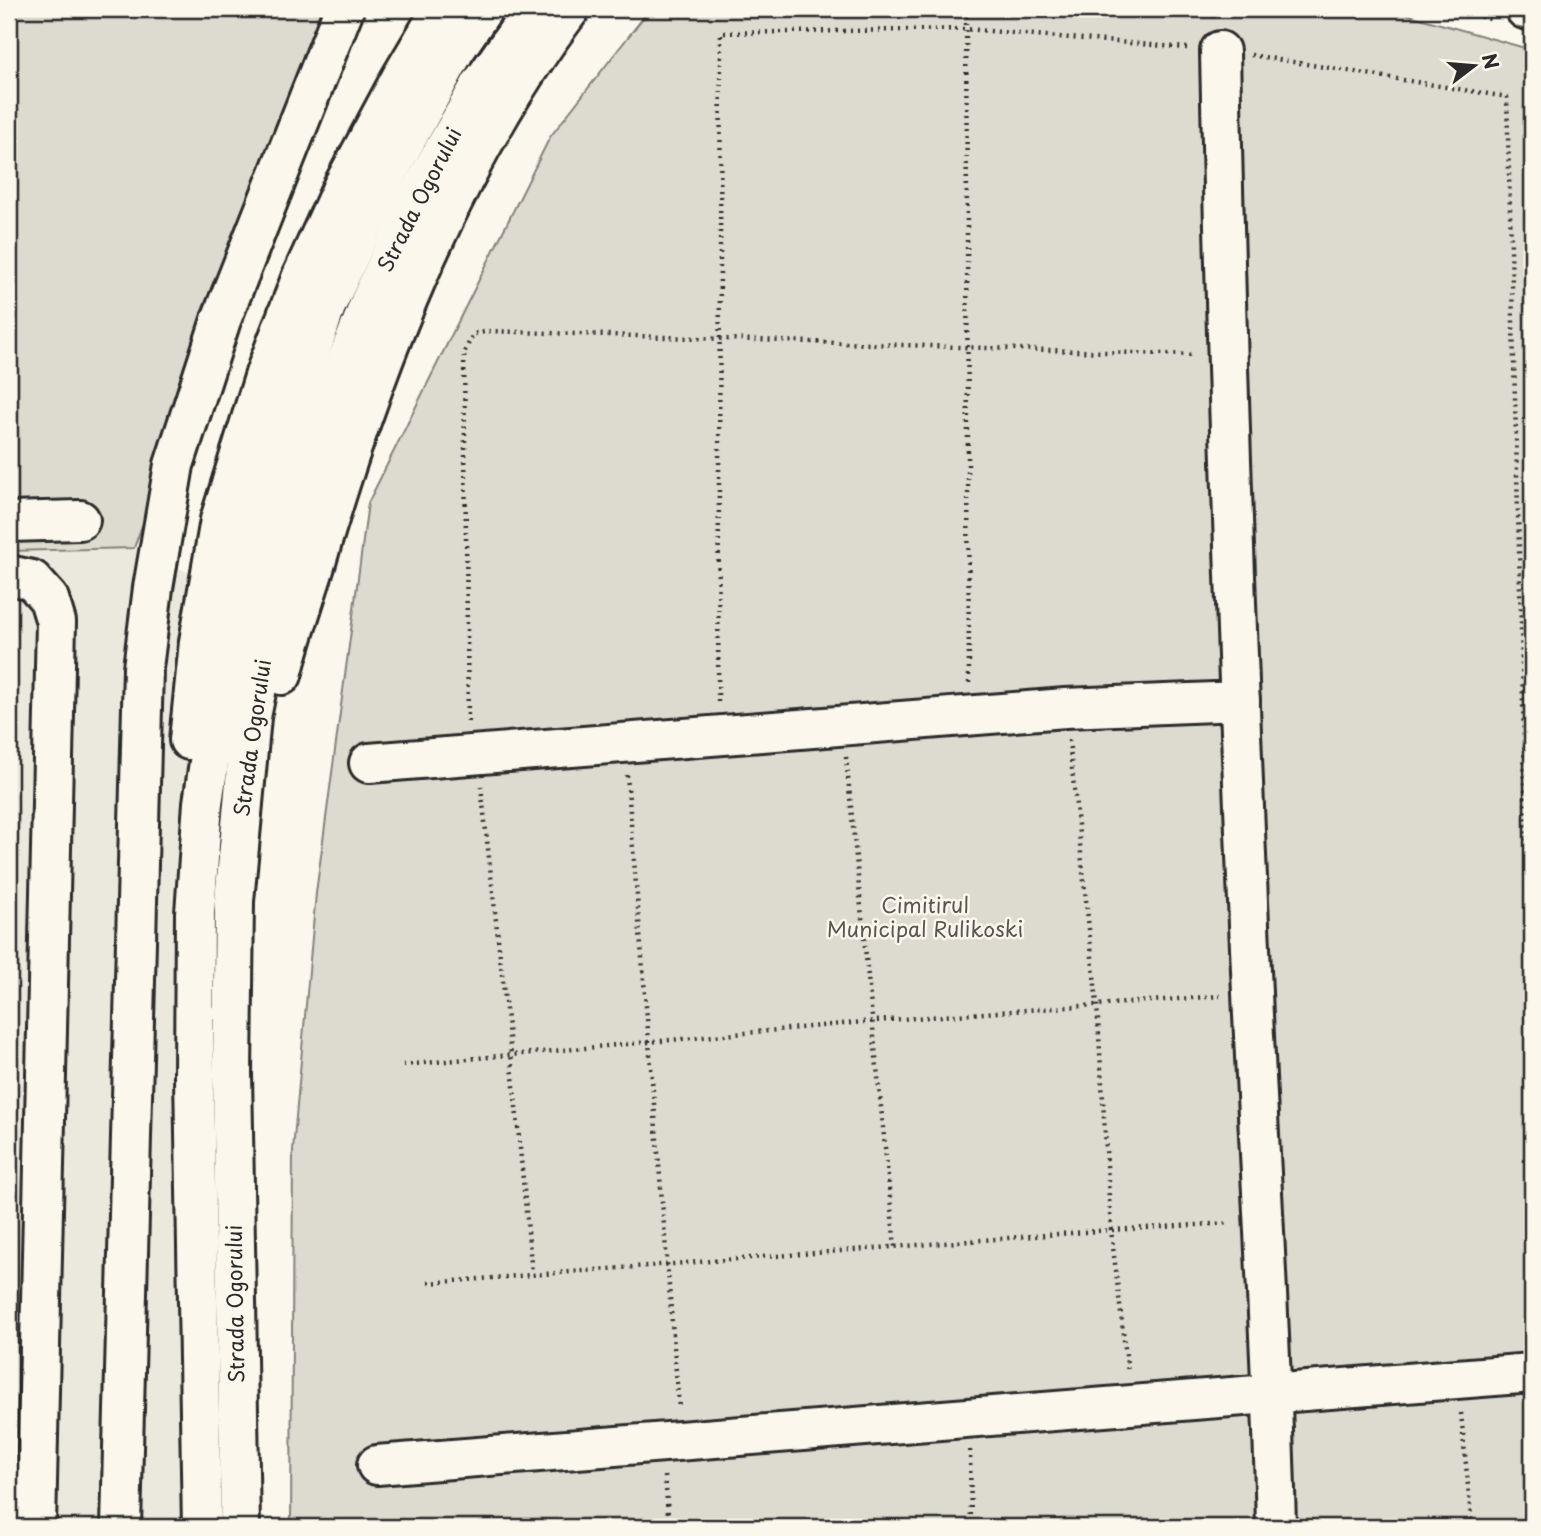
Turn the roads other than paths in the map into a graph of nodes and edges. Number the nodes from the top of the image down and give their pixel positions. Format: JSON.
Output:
{"nodes":[{"id":1,"x":344,"y":9,"type":"edge"},
{"id":2,"x":442,"y":9,"type":"edge"},
{"id":3,"x":484,"y":9,"type":"edge"},
{"id":4,"x":534,"y":9,"type":"edge"},
{"id":5,"x":570,"y":9,"type":"edge"},
{"id":6,"x":1525,"y":9,"type":"edge"},
{"id":7,"x":1532,"y":11,"type":"edge"},
{"id":8,"x":1220,"y":51,"type":"road end"},
{"id":9,"x":80,"y":520,"type":"dead end"},
{"id":10,"x":9,"y":522,"type":"edge"},
{"id":11,"x":9,"y":575,"type":"edge"},
{"id":12,"x":1240,"y":701,"type":"junction"},
{"id":13,"x":369,"y":763,"type":"dead end"},
{"id":14,"x":203,"y":803,"type":"junction"},
{"id":15,"x":243,"y":804,"type":"junction"},
{"id":16,"x":1532,"y":1373,"type":"edge"},
{"id":17,"x":1273,"y":1394,"type":"junction"},
{"id":18,"x":377,"y":1465,"type":"dead end"},
{"id":19,"x":36,"y":1527,"type":"edge"},
{"id":20,"x":121,"y":1527,"type":"edge"},
{"id":21,"x":202,"y":1527,"type":"edge"},
{"id":22,"x":240,"y":1527,"type":"edge"},
{"id":23,"x":1276,"y":1527,"type":"edge"}],
"edges":[{"from":1,"to":20,"type":"main road"},
{"from":2,"to":14,"type":"main road"},
{"from":3,"to":14,"type":"main road","name":"Strada Ogorului"},
{"from":4,"to":15,"type":"main road","name":"Strada Ogorului"},
{"from":5,"to":15,"type":"main road"},
{"from":6,"to":7,"type":"main road"},
{"from":8,"to":12,"type":"main road"},
{"from":9,"to":10,"type":"main road"},
{"from":11,"to":19,"type":"main road"},
{"from":12,"to":13,"type":"main road"},
{"from":12,"to":17,"type":"main road"},
{"from":14,"to":21,"type":"main road","name":"Strada Ogorului"},
{"from":15,"to":22,"type":"main road","name":"Strada Ogorului"},
{"from":16,"to":17,"type":"main road"},
{"from":17,"to":18,"type":"main road"},
{"from":17,"to":23,"type":"main road"}]}
